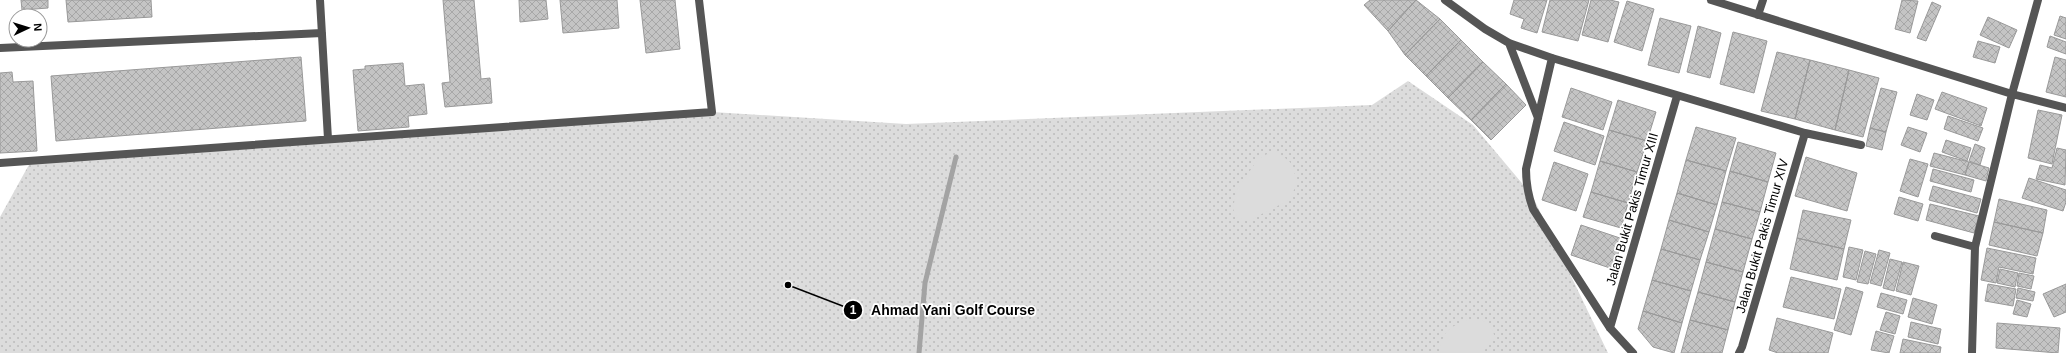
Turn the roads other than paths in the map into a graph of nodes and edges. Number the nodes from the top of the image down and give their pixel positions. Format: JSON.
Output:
{"nodes":[{"id":1,"x":320,"y":0,"type":"edge"},
{"id":2,"x":699,"y":0,"type":"edge"},
{"id":3,"x":1445,"y":0,"type":"edge"},
{"id":4,"x":1711,"y":0,"type":"edge"},
{"id":5,"x":1763,"y":0,"type":"edge"},
{"id":6,"x":2038,"y":0,"type":"edge"},
{"id":7,"x":1758,"y":16,"type":"junction"},
{"id":8,"x":322,"y":33,"type":"junction"},
{"id":9,"x":1509,"y":42,"type":"junction"},
{"id":10,"x":0,"y":48,"type":"edge"},
{"id":11,"x":1552,"y":58,"type":"junction"},
{"id":12,"x":2012,"y":94,"type":"junction"},
{"id":13,"x":1678,"y":96,"type":"junction"},
{"id":14,"x":2066,"y":108,"type":"edge"},
{"id":15,"x":1538,"y":118,"type":"junction"},
{"id":16,"x":1805,"y":133,"type":"junction"},
{"id":17,"x":328,"y":139,"type":"junction"},
{"id":18,"x":1861,"y":145,"type":"dead end"},
{"id":19,"x":0,"y":163,"type":"edge"},
{"id":20,"x":1935,"y":236,"type":"dead end"},
{"id":21,"x":1974,"y":247,"type":"junction"},
{"id":22,"x":1610,"y":328,"type":"junction"},
{"id":23,"x":1740,"y":350,"type":"edge"},
{"id":24,"x":1633,"y":353,"type":"edge"},
{"id":25,"x":1972,"y":353,"type":"edge"}],
"edges":[{"from":1,"to":8,"type":"street"},
{"from":2,"to":17,"type":"street"},
{"from":3,"to":9,"type":"street"},
{"from":4,"to":7,"type":"street"},
{"from":5,"to":7,"type":"street"},
{"from":6,"to":12,"type":"street"},
{"from":7,"to":12,"type":"street"},
{"from":8,"to":10,"type":"street"},
{"from":8,"to":17,"type":"street"},
{"from":9,"to":11,"type":"street"},
{"from":9,"to":15,"type":"street"},
{"from":11,"to":13,"type":"street"},
{"from":11,"to":15,"type":"street"},
{"from":12,"to":14,"type":"street"},
{"from":12,"to":21,"type":"street"},
{"from":13,"to":16,"type":"street"},
{"from":13,"to":22,"type":"street","name":"Jalan Bukit Pakis Timur XIII"},
{"from":15,"to":22,"type":"street"},
{"from":16,"to":18,"type":"street"},
{"from":16,"to":23,"type":"street","name":"Jalan Bukit Pakis Timur XIV"},
{"from":17,"to":19,"type":"street"},
{"from":20,"to":21,"type":"street"},
{"from":21,"to":25,"type":"street"},
{"from":22,"to":24,"type":"street"}]}
